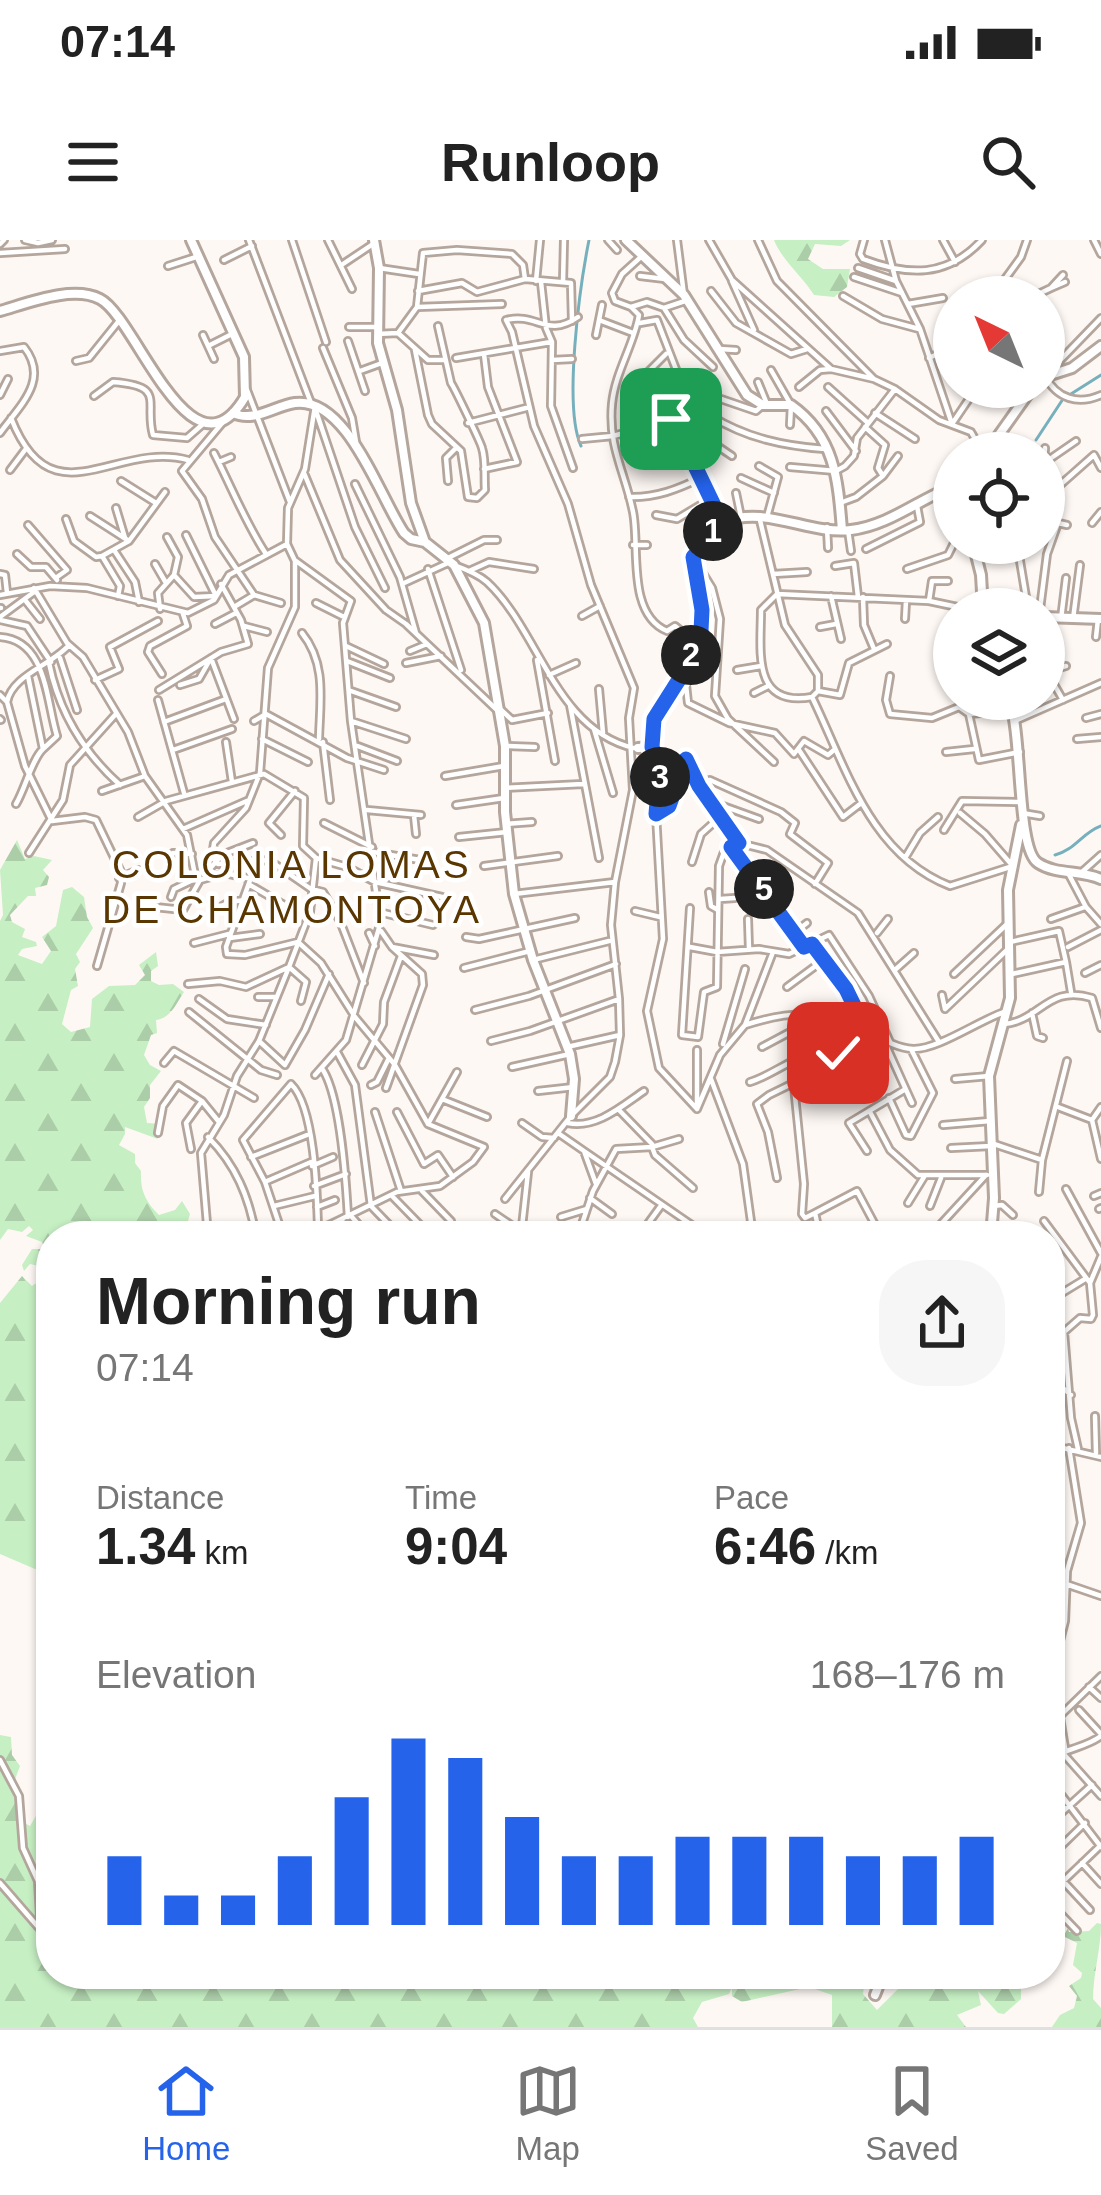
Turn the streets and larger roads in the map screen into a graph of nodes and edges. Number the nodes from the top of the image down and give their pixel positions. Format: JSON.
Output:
{"nodes":[{"id":1,"x":26,"y":240,"type":"edge"},
{"id":2,"x":52,"y":240,"type":"edge"},
{"id":3,"x":191,"y":240,"type":"edge"},
{"id":4,"x":292,"y":240,"type":"edge"},
{"id":5,"x":328,"y":240,"type":"edge"},
{"id":6,"x":540,"y":240,"type":"edge"},
{"id":7,"x":564,"y":240,"type":"edge"},
{"id":8,"x":608,"y":240,"type":"edge"},
{"id":9,"x":626,"y":240,"type":"edge"},
{"id":10,"x":676,"y":240,"type":"edge"},
{"id":11,"x":709,"y":240,"type":"edge"},
{"id":12,"x":758,"y":240,"type":"edge"},
{"id":13,"x":864,"y":240,"type":"edge"},
{"id":14,"x":885,"y":240,"type":"edge"},
{"id":15,"x":944,"y":240,"type":"edge"},
{"id":16,"x":982,"y":240,"type":"edge"},
{"id":17,"x":1027,"y":240,"type":"edge"},
{"id":18,"x":1094,"y":240,"type":"edge"},
{"id":19,"x":374,"y":242,"type":"edge"},
{"id":20,"x":250,"y":243,"type":"edge"},
{"id":21,"x":65,"y":249,"type":"dead end"},
{"id":22,"x":617,"y":250,"type":"dead end"},
{"id":23,"x":0,"y":253,"type":"edge"},
{"id":24,"x":1101,"y":254,"type":"edge"},
{"id":25,"x":644,"y":255,"type":"junction"},
{"id":26,"x":199,"y":256,"type":"junction"},
{"id":27,"x":224,"y":260,"type":"dead end"},
{"id":28,"x":955,"y":262,"type":"junction"},
{"id":29,"x":343,"y":264,"type":"junction"},
{"id":30,"x":167,"y":266,"type":"dead end"},
{"id":31,"x":379,"y":268,"type":"junction"},
{"id":32,"x":858,"y":268,"type":"dead end"},
{"id":33,"x":893,"y":270,"type":"junction"},
{"id":34,"x":419,"y":274,"type":"junction"},
{"id":35,"x":640,"y":276,"type":"dead end"},
{"id":36,"x":1007,"y":276,"type":"edge"},
{"id":37,"x":854,"y":277,"type":"dead end"},
{"id":38,"x":525,"y":279,"type":"junction"},
{"id":39,"x":665,"y":279,"type":"junction"},
{"id":40,"x":732,"y":280,"type":"junction"},
{"id":41,"x":539,"y":281,"type":"junction"},
{"id":42,"x":896,"y":281,"type":"junction"},
{"id":43,"x":562,"y":283,"type":"junction"},
{"id":44,"x":352,"y":289,"type":"dead end"},
{"id":45,"x":418,"y":291,"type":"junction"},
{"id":46,"x":711,"y":291,"type":"dead end"},
{"id":47,"x":902,"y":293,"type":"junction"},
{"id":48,"x":843,"y":296,"type":"dead end"},
{"id":49,"x":685,"y":298,"type":"junction"},
{"id":50,"x":933,"y":300,"type":"edge"},
{"id":51,"x":502,"y":304,"type":"dead end"},
{"id":52,"x":908,"y":304,"type":"junction"},
{"id":53,"x":602,"y":305,"type":"dead end"},
{"id":54,"x":631,"y":307,"type":"junction"},
{"id":55,"x":0,"y":308,"type":"edge"},
{"id":56,"x":417,"y":308,"type":"junction"},
{"id":57,"x":664,"y":308,"type":"junction"},
{"id":58,"x":122,"y":317,"type":"junction"},
{"id":59,"x":1101,"y":319,"type":"edge"},
{"id":60,"x":599,"y":320,"type":"junction"},
{"id":61,"x":438,"y":326,"type":"dead end"},
{"id":62,"x":349,"y":327,"type":"dead end"},
{"id":63,"x":546,"y":328,"type":"junction"},
{"id":64,"x":920,"y":329,"type":"junction"},
{"id":65,"x":377,"y":330,"type":"junction"},
{"id":66,"x":635,"y":330,"type":"junction"},
{"id":67,"x":754,"y":330,"type":"junction"},
{"id":68,"x":234,"y":333,"type":"junction"},
{"id":69,"x":398,"y":333,"type":"junction"},
{"id":70,"x":202,"y":335,"type":"dead end"},
{"id":71,"x":596,"y":335,"type":"dead end"},
{"id":72,"x":348,"y":340,"type":"dead end"},
{"id":73,"x":552,"y":342,"type":"junction"},
{"id":74,"x":208,"y":346,"type":"junction"},
{"id":75,"x":1101,"y":346,"type":"edge"},
{"id":76,"x":516,"y":349,"type":"junction"},
{"id":77,"x":719,"y":349,"type":"junction"},
{"id":78,"x":807,"y":349,"type":"junction"},
{"id":79,"x":416,"y":350,"type":"junction"},
{"id":80,"x":736,"y":350,"type":"dead end"},
{"id":81,"x":0,"y":351,"type":"edge"},
{"id":82,"x":505,"y":352,"type":"junction"},
{"id":83,"x":667,"y":352,"type":"junction"},
{"id":84,"x":484,"y":354,"type":"junction"},
{"id":85,"x":933,"y":356,"type":"edge"},
{"id":86,"x":1065,"y":356,"type":"edge"},
{"id":87,"x":456,"y":358,"type":"dead end"},
{"id":88,"x":928,"y":358,"type":"junction"},
{"id":89,"x":214,"y":359,"type":"dead end"},
{"id":90,"x":552,"y":359,"type":"junction"},
{"id":91,"x":572,"y":359,"type":"dead end"},
{"id":92,"x":446,"y":360,"type":"junction"},
{"id":93,"x":76,"y":361,"type":"dead end"},
{"id":94,"x":506,"y":361,"type":"dead end"},
{"id":95,"x":382,"y":362,"type":"junction"},
{"id":96,"x":713,"y":367,"type":"dead end"},
{"id":97,"x":831,"y":369,"type":"junction"},
{"id":98,"x":771,"y":370,"type":"dead end"},
{"id":99,"x":1065,"y":370,"type":"edge"},
{"id":100,"x":360,"y":371,"type":"junction"},
{"id":101,"x":0,"y":380,"type":"edge"},
{"id":102,"x":874,"y":380,"type":"junction"},
{"id":103,"x":758,"y":382,"type":"dead end"},
{"id":104,"x":799,"y":387,"type":"dead end"},
{"id":105,"x":828,"y":387,"type":"dead end"},
{"id":106,"x":895,"y":389,"type":"junction"},
{"id":107,"x":247,"y":390,"type":"junction"},
{"id":108,"x":365,"y":391,"type":"dead end"},
{"id":109,"x":640,"y":392,"type":"dead end"},
{"id":110,"x":0,"y":395,"type":"edge"},
{"id":111,"x":1101,"y":395,"type":"edge"},
{"id":112,"x":94,"y":396,"type":"dead end"},
{"id":113,"x":1065,"y":397,"type":"edge"},
{"id":114,"x":718,"y":398,"type":"dead end"},
{"id":115,"x":1089,"y":400,"type":"junction"},
{"id":116,"x":765,"y":404,"type":"junction"},
{"id":117,"x":313,"y":405,"type":"junction"},
{"id":118,"x":791,"y":405,"type":"junction"},
{"id":119,"x":528,"y":408,"type":"junction"},
{"id":120,"x":954,"y":408,"type":"edge"},
{"id":121,"x":963,"y":408,"type":"edge"},
{"id":122,"x":826,"y":411,"type":"dead end"},
{"id":123,"x":1094,"y":412,"type":"dead end"},
{"id":124,"x":875,"y":413,"type":"junction"},
{"id":125,"x":960,"y":413,"type":"junction"},
{"id":126,"x":229,"y":415,"type":"junction"},
{"id":127,"x":259,"y":415,"type":"junction"},
{"id":128,"x":498,"y":416,"type":"junction"},
{"id":129,"x":711,"y":416,"type":"dead end"},
{"id":130,"x":11,"y":418,"type":"junction"},
{"id":131,"x":207,"y":420,"type":"junction"},
{"id":132,"x":468,"y":423,"type":"junction"},
{"id":133,"x":679,"y":423,"type":"junction"},
{"id":134,"x":952,"y":424,"type":"junction"},
{"id":135,"x":790,"y":425,"type":"dead end"},
{"id":136,"x":866,"y":425,"type":"junction"},
{"id":137,"x":968,"y":432,"type":"edge"},
{"id":138,"x":0,"y":433,"type":"edge"},
{"id":139,"x":613,"y":436,"type":"junction"},
{"id":140,"x":915,"y":439,"type":"dead end"},
{"id":141,"x":582,"y":440,"type":"dead end"},
{"id":142,"x":1076,"y":441,"type":"dead end"},
{"id":143,"x":357,"y":448,"type":"junction"},
{"id":144,"x":456,"y":448,"type":"junction"},
{"id":145,"x":830,"y":449,"type":"junction"},
{"id":146,"x":1065,"y":449,"type":"edge"},
{"id":147,"x":25,"y":450,"type":"junction"},
{"id":148,"x":856,"y":452,"type":"junction"},
{"id":149,"x":214,"y":453,"type":"dead end"},
{"id":150,"x":732,"y":456,"type":"dead end"},
{"id":151,"x":898,"y":456,"type":"dead end"},
{"id":152,"x":231,"y":457,"type":"dead end"},
{"id":153,"x":188,"y":460,"type":"junction"},
{"id":154,"x":219,"y":462,"type":"junction"},
{"id":155,"x":759,"y":466,"type":"dead end"},
{"id":156,"x":790,"y":467,"type":"dead end"},
{"id":157,"x":573,"y":468,"type":"dead end"},
{"id":158,"x":484,"y":469,"type":"junction"},
{"id":159,"x":10,"y":470,"type":"dead end"},
{"id":160,"x":1100,"y":470,"type":"edge"},
{"id":161,"x":836,"y":471,"type":"junction"},
{"id":162,"x":304,"y":473,"type":"junction"},
{"id":163,"x":884,"y":476,"type":"junction"},
{"id":164,"x":703,"y":477,"type":"junction"},
{"id":165,"x":740,"y":478,"type":"dead end"},
{"id":166,"x":122,"y":481,"type":"dead end"},
{"id":167,"x":448,"y":481,"type":"dead end"},
{"id":168,"x":1065,"y":481,"type":"edge"},
{"id":169,"x":356,"y":484,"type":"dead end"},
{"id":170,"x":165,"y":491,"type":"dead end"},
{"id":171,"x":736,"y":493,"type":"dead end"},
{"id":172,"x":774,"y":493,"type":"junction"},
{"id":173,"x":933,"y":495,"type":"edge"},
{"id":174,"x":629,"y":496,"type":"junction"},
{"id":175,"x":156,"y":502,"type":"junction"},
{"id":176,"x":290,"y":502,"type":"junction"},
{"id":177,"x":715,"y":502,"type":"junction"},
{"id":178,"x":840,"y":503,"type":"junction"},
{"id":179,"x":916,"y":504,"type":"junction"},
{"id":180,"x":116,"y":508,"type":"dead end"},
{"id":181,"x":1101,"y":512,"type":"edge"},
{"id":182,"x":656,"y":515,"type":"dead end"},
{"id":183,"x":841,"y":515,"type":"junction"},
{"id":184,"x":91,"y":516,"type":"dead end"},
{"id":185,"x":853,"y":516,"type":"dead end"},
{"id":186,"x":741,"y":517,"type":"junction"},
{"id":187,"x":763,"y":517,"type":"junction"},
{"id":188,"x":66,"y":518,"type":"dead end"},
{"id":189,"x":722,"y":522,"type":"junction"},
{"id":190,"x":1092,"y":523,"type":"dead end"},
{"id":191,"x":1067,"y":525,"type":"dead end"},
{"id":192,"x":28,"y":526,"type":"dead end"},
{"id":193,"x":827,"y":527,"type":"junction"},
{"id":194,"x":845,"y":530,"type":"junction"},
{"id":195,"x":186,"y":535,"type":"dead end"},
{"id":196,"x":167,"y":537,"type":"dead end"},
{"id":197,"x":127,"y":539,"type":"junction"},
{"id":198,"x":497,"y":540,"type":"dead end"},
{"id":199,"x":424,"y":542,"type":"junction"},
{"id":200,"x":287,"y":544,"type":"junction"},
{"id":201,"x":633,"y":544,"type":"junction"},
{"id":202,"x":647,"y":545,"type":"dead end"},
{"id":203,"x":828,"y":548,"type":"dead end"},
{"id":204,"x":866,"y":549,"type":"dead end"},
{"id":205,"x":114,"y":550,"type":"junction"},
{"id":206,"x":850,"y":551,"type":"dead end"},
{"id":207,"x":17,"y":554,"type":"dead end"},
{"id":208,"x":266,"y":554,"type":"junction"},
{"id":209,"x":102,"y":556,"type":"junction"},
{"id":210,"x":693,"y":557,"type":"junction"},
{"id":211,"x":295,"y":560,"type":"junction"},
{"id":212,"x":933,"y":560,"type":"edge"},
{"id":213,"x":782,"y":561,"type":"dead end"},
{"id":214,"x":450,"y":562,"type":"junction"},
{"id":215,"x":771,"y":563,"type":"junction"},
{"id":216,"x":155,"y":564,"type":"dead end"},
{"id":217,"x":1080,"y":565,"type":"dead end"},
{"id":218,"x":835,"y":566,"type":"dead end"},
{"id":219,"x":239,"y":569,"type":"junction"},
{"id":220,"x":428,"y":569,"type":"junction"},
{"id":221,"x":534,"y":569,"type":"dead end"},
{"id":222,"x":907,"y":569,"type":"dead end"},
{"id":223,"x":469,"y":571,"type":"junction"},
{"id":224,"x":807,"y":572,"type":"dead end"},
{"id":225,"x":0,"y":574,"type":"edge"},
{"id":226,"x":773,"y":574,"type":"junction"},
{"id":227,"x":174,"y":575,"type":"junction"},
{"id":228,"x":1066,"y":578,"type":"dead end"},
{"id":229,"x":57,"y":581,"type":"junction"},
{"id":230,"x":948,"y":581,"type":"dead end"},
{"id":231,"x":166,"y":583,"type":"junction"},
{"id":232,"x":221,"y":584,"type":"junction"},
{"id":233,"x":403,"y":584,"type":"junction"},
{"id":234,"x":385,"y":588,"type":"dead end"},
{"id":235,"x":1043,"y":588,"type":"edge"},
{"id":236,"x":34,"y":590,"type":"junction"},
{"id":237,"x":3,"y":594,"type":"edge"},
{"id":238,"x":778,"y":594,"type":"junction"},
{"id":239,"x":254,"y":595,"type":"junction"},
{"id":240,"x":118,"y":596,"type":"junction"},
{"id":241,"x":217,"y":596,"type":"junction"},
{"id":242,"x":831,"y":596,"type":"junction"},
{"id":243,"x":860,"y":597,"type":"junction"},
{"id":244,"x":25,"y":600,"type":"junction"},
{"id":245,"x":906,"y":601,"type":"junction"},
{"id":246,"x":929,"y":601,"type":"junction"},
{"id":247,"x":140,"y":602,"type":"junction"},
{"id":248,"x":281,"y":602,"type":"dead end"},
{"id":249,"x":933,"y":602,"type":"edge"},
{"id":250,"x":316,"y":603,"type":"dead end"},
{"id":251,"x":600,"y":606,"type":"junction"},
{"id":252,"x":160,"y":608,"type":"junction"},
{"id":253,"x":235,"y":610,"type":"junction"},
{"id":254,"x":183,"y":614,"type":"junction"},
{"id":255,"x":582,"y":616,"type":"dead end"},
{"id":256,"x":344,"y":617,"type":"junction"},
{"id":257,"x":0,"y":618,"type":"edge"},
{"id":258,"x":40,"y":619,"type":"dead end"},
{"id":259,"x":905,"y":619,"type":"dead end"},
{"id":260,"x":1067,"y":619,"type":"junction"},
{"id":261,"x":1099,"y":619,"type":"edge"},
{"id":262,"x":158,"y":621,"type":"dead end"},
{"id":263,"x":215,"y":624,"type":"dead end"},
{"id":264,"x":406,"y":624,"type":"junction"},
{"id":265,"x":836,"y":624,"type":"junction"},
{"id":266,"x":243,"y":626,"type":"junction"},
{"id":267,"x":820,"y":627,"type":"dead end"},
{"id":268,"x":391,"y":628,"type":"dead end"},
{"id":269,"x":267,"y":632,"type":"dead end"},
{"id":270,"x":302,"y":633,"type":"dead end"},
{"id":271,"x":416,"y":633,"type":"junction"},
{"id":272,"x":0,"y":637,"type":"edge"},
{"id":273,"x":1096,"y":637,"type":"dead end"},
{"id":274,"x":841,"y":639,"type":"dead end"},
{"id":275,"x":428,"y":644,"type":"junction"},
{"id":276,"x":887,"y":644,"type":"dead end"},
{"id":277,"x":69,"y":645,"type":"junction"},
{"id":278,"x":346,"y":646,"type":"junction"},
{"id":279,"x":874,"y":649,"type":"junction"},
{"id":280,"x":410,"y":651,"type":"dead end"},
{"id":281,"x":59,"y":656,"type":"junction"},
{"id":282,"x":441,"y":656,"type":"junction"},
{"id":283,"x":536,"y":656,"type":"junction"},
{"id":284,"x":211,"y":658,"type":"junction"},
{"id":285,"x":347,"y":661,"type":"junction"},
{"id":286,"x":50,"y":663,"type":"junction"},
{"id":287,"x":406,"y":663,"type":"dead end"},
{"id":288,"x":576,"y":663,"type":"dead end"},
{"id":289,"x":384,"y":664,"type":"dead end"},
{"id":290,"x":685,"y":665,"type":"junction"},
{"id":291,"x":761,"y":666,"type":"junction"},
{"id":292,"x":40,"y":669,"type":"junction"},
{"id":293,"x":737,"y":670,"type":"dead end"},
{"id":294,"x":162,"y":674,"type":"dead end"},
{"id":295,"x":462,"y":675,"type":"junction"},
{"id":296,"x":549,"y":675,"type":"junction"},
{"id":297,"x":28,"y":676,"type":"junction"},
{"id":298,"x":890,"y":676,"type":"dead end"},
{"id":299,"x":390,"y":678,"type":"dead end"},
{"id":300,"x":95,"y":680,"type":"junction"},
{"id":301,"x":1101,"y":683,"type":"edge"},
{"id":302,"x":180,"y":685,"type":"dead end"},
{"id":303,"x":768,"y":686,"type":"junction"},
{"id":304,"x":599,"y":689,"type":"dead end"},
{"id":305,"x":159,"y":690,"type":"dead end"},
{"id":306,"x":351,"y":691,"type":"junction"},
{"id":307,"x":754,"y":692,"type":"dead end"},
{"id":308,"x":815,"y":694,"type":"junction"},
{"id":309,"x":0,"y":695,"type":"edge"},
{"id":310,"x":226,"y":699,"type":"junction"},
{"id":311,"x":1065,"y":699,"type":"edge"},
{"id":312,"x":158,"y":700,"type":"dead end"},
{"id":313,"x":568,"y":700,"type":"junction"},
{"id":314,"x":8,"y":702,"type":"junction"},
{"id":315,"x":396,"y":707,"type":"dead end"},
{"id":316,"x":498,"y":709,"type":"junction"},
{"id":317,"x":76,"y":710,"type":"dead end"},
{"id":318,"x":548,"y":713,"type":"junction"},
{"id":319,"x":266,"y":714,"type":"junction"},
{"id":320,"x":1101,"y":714,"type":"edge"},
{"id":321,"x":115,"y":715,"type":"junction"},
{"id":322,"x":234,"y":718,"type":"dead end"},
{"id":323,"x":933,"y":718,"type":"edge"},
{"id":324,"x":1086,"y":718,"type":"dead end"},
{"id":325,"x":970,"y":720,"type":"edge"},
{"id":326,"x":1016,"y":720,"type":"edge"},
{"id":327,"x":254,"y":721,"type":"dead end"},
{"id":328,"x":351,"y":721,"type":"junction"},
{"id":329,"x":164,"y":722,"type":"junction"},
{"id":330,"x":592,"y":724,"type":"junction"},
{"id":331,"x":736,"y":724,"type":"junction"},
{"id":332,"x":232,"y":729,"type":"dead end"},
{"id":333,"x":603,"y":733,"type":"junction"},
{"id":334,"x":1101,"y":737,"type":"edge"},
{"id":335,"x":262,"y":739,"type":"junction"},
{"id":336,"x":406,"y":739,"type":"dead end"},
{"id":337,"x":1077,"y":739,"type":"dead end"},
{"id":338,"x":321,"y":741,"type":"junction"},
{"id":339,"x":226,"y":742,"type":"dead end"},
{"id":340,"x":355,"y":745,"type":"junction"},
{"id":341,"x":505,"y":746,"type":"junction"},
{"id":342,"x":85,"y":747,"type":"junction"},
{"id":343,"x":535,"y":747,"type":"dead end"},
{"id":344,"x":635,"y":748,"type":"junction"},
{"id":345,"x":651,"y":748,"type":"junction"},
{"id":346,"x":43,"y":749,"type":"junction"},
{"id":347,"x":974,"y":749,"type":"junction"},
{"id":348,"x":173,"y":750,"type":"junction"},
{"id":349,"x":799,"y":750,"type":"junction"},
{"id":350,"x":834,"y":750,"type":"junction"},
{"id":351,"x":946,"y":752,"type":"dead end"},
{"id":352,"x":1021,"y":752,"type":"junction"},
{"id":353,"x":397,"y":760,"type":"dead end"},
{"id":354,"x":556,"y":761,"type":"dead end"},
{"id":355,"x":308,"y":762,"type":"dead end"},
{"id":356,"x":774,"y":762,"type":"dead end"},
{"id":357,"x":358,"y":763,"type":"junction"},
{"id":358,"x":505,"y":766,"type":"junction"},
{"id":359,"x":384,"y":770,"type":"dead end"},
{"id":360,"x":260,"y":773,"type":"junction"},
{"id":361,"x":32,"y":776,"type":"junction"},
{"id":362,"x":146,"y":776,"type":"junction"},
{"id":363,"x":445,"y":776,"type":"dead end"},
{"id":364,"x":232,"y":782,"type":"junction"},
{"id":365,"x":585,"y":784,"type":"junction"},
{"id":366,"x":701,"y":784,"type":"junction"},
{"id":367,"x":120,"y":785,"type":"junction"},
{"id":368,"x":962,"y":790,"type":"dead end"},
{"id":369,"x":102,"y":791,"type":"dead end"},
{"id":370,"x":295,"y":791,"type":"junction"},
{"id":371,"x":505,"y":793,"type":"junction"},
{"id":372,"x":613,"y":793,"type":"dead end"},
{"id":373,"x":185,"y":795,"type":"junction"},
{"id":374,"x":250,"y":800,"type":"junction"},
{"id":375,"x":331,"y":800,"type":"dead end"},
{"id":376,"x":166,"y":801,"type":"junction"},
{"id":377,"x":962,"y":801,"type":"junction"},
{"id":378,"x":16,"y":804,"type":"dead end"},
{"id":379,"x":860,"y":804,"type":"junction"},
{"id":380,"x":456,"y":805,"type":"dead end"},
{"id":381,"x":1022,"y":808,"type":"junction"},
{"id":382,"x":367,"y":810,"type":"junction"},
{"id":383,"x":958,"y":812,"type":"junction"},
{"id":384,"x":719,"y":813,"type":"junction"},
{"id":385,"x":656,"y":814,"type":"junction"},
{"id":386,"x":1040,"y":815,"type":"dead end"},
{"id":387,"x":138,"y":817,"type":"dead end"},
{"id":388,"x":938,"y":817,"type":"dead end"},
{"id":389,"x":758,"y":819,"type":"dead end"},
{"id":390,"x":52,"y":821,"type":"junction"},
{"id":391,"x":532,"y":822,"type":"dead end"},
{"id":392,"x":324,"y":823,"type":"dead end"},
{"id":393,"x":506,"y":828,"type":"junction"},
{"id":394,"x":183,"y":829,"type":"junction"},
{"id":395,"x":944,"y":830,"type":"dead end"},
{"id":396,"x":416,"y":834,"type":"dead end"},
{"id":397,"x":281,"y":835,"type":"dead end"},
{"id":398,"x":459,"y":837,"type":"dead end"},
{"id":399,"x":739,"y":843,"type":"junction"},
{"id":400,"x":253,"y":844,"type":"dead end"},
{"id":401,"x":1021,"y":846,"type":"junction"},
{"id":402,"x":731,"y":847,"type":"junction"},
{"id":403,"x":373,"y":849,"type":"junction"},
{"id":404,"x":29,"y":853,"type":"dead end"},
{"id":405,"x":173,"y":853,"type":"dead end"},
{"id":406,"x":192,"y":854,"type":"junction"},
{"id":407,"x":1101,"y":854,"type":"edge"},
{"id":408,"x":558,"y":856,"type":"dead end"},
{"id":409,"x":258,"y":858,"type":"junction"},
{"id":410,"x":316,"y":858,"type":"junction"},
{"id":411,"x":598,"y":858,"type":"dead end"},
{"id":412,"x":905,"y":858,"type":"junction"},
{"id":413,"x":509,"y":861,"type":"junction"},
{"id":414,"x":214,"y":862,"type":"junction"},
{"id":415,"x":432,"y":862,"type":"dead end"},
{"id":416,"x":692,"y":862,"type":"dead end"},
{"id":417,"x":484,"y":866,"type":"dead end"},
{"id":418,"x":1010,"y":866,"type":"junction"},
{"id":419,"x":138,"y":870,"type":"dead end"},
{"id":420,"x":1067,"y":871,"type":"junction"},
{"id":421,"x":1082,"y":872,"type":"junction"},
{"id":422,"x":206,"y":873,"type":"dead end"},
{"id":423,"x":119,"y":878,"type":"junction"},
{"id":424,"x":198,"y":879,"type":"junction"},
{"id":425,"x":1101,"y":879,"type":"edge"},
{"id":426,"x":251,"y":882,"type":"junction"},
{"id":427,"x":375,"y":882,"type":"junction"},
{"id":428,"x":615,"y":882,"type":"junction"},
{"id":429,"x":815,"y":884,"type":"junction"},
{"id":430,"x":311,"y":889,"type":"junction"},
{"id":431,"x":784,"y":891,"type":"dead end"},
{"id":432,"x":709,"y":892,"type":"dead end"},
{"id":433,"x":767,"y":893,"type":"junction"},
{"id":434,"x":514,"y":895,"type":"junction"},
{"id":435,"x":171,"y":897,"type":"dead end"},
{"id":436,"x":442,"y":898,"type":"dead end"},
{"id":437,"x":735,"y":898,"type":"dead end"},
{"id":438,"x":720,"y":899,"type":"junction"},
{"id":439,"x":244,"y":900,"type":"junction"},
{"id":440,"x":286,"y":906,"type":"dead end"},
{"id":441,"x":155,"y":907,"type":"dead end"},
{"id":442,"x":1086,"y":907,"type":"junction"},
{"id":443,"x":690,"y":908,"type":"dead end"},
{"id":444,"x":217,"y":909,"type":"dead end"},
{"id":445,"x":718,"y":910,"type":"junction"},
{"id":446,"x":635,"y":911,"type":"dead end"},
{"id":447,"x":379,"y":912,"type":"junction"},
{"id":448,"x":659,"y":917,"type":"junction"},
{"id":449,"x":575,"y":918,"type":"dead end"},
{"id":450,"x":748,"y":919,"type":"dead end"},
{"id":451,"x":888,"y":919,"type":"dead end"},
{"id":452,"x":1051,"y":920,"type":"dead end"},
{"id":453,"x":1010,"y":922,"type":"junction"},
{"id":454,"x":807,"y":923,"type":"dead end"},
{"id":455,"x":433,"y":925,"type":"dead end"},
{"id":456,"x":522,"y":927,"type":"junction"},
{"id":457,"x":1101,"y":927,"type":"edge"},
{"id":458,"x":380,"y":928,"type":"junction"},
{"id":459,"x":369,"y":932,"type":"dead end"},
{"id":460,"x":794,"y":933,"type":"junction"},
{"id":461,"x":260,"y":934,"type":"dead end"},
{"id":462,"x":231,"y":936,"type":"junction"},
{"id":463,"x":875,"y":936,"type":"junction"},
{"id":464,"x":466,"y":937,"type":"dead end"},
{"id":465,"x":611,"y":941,"type":"junction"},
{"id":466,"x":298,"y":942,"type":"junction"},
{"id":467,"x":194,"y":943,"type":"dead end"},
{"id":468,"x":812,"y":944,"type":"junction"},
{"id":469,"x":1010,"y":944,"type":"junction"},
{"id":470,"x":375,"y":946,"type":"junction"},
{"id":471,"x":392,"y":947,"type":"junction"},
{"id":472,"x":690,"y":947,"type":"junction"},
{"id":473,"x":804,"y":947,"type":"junction"},
{"id":474,"x":1069,"y":947,"type":"dead end"},
{"id":475,"x":749,"y":950,"type":"junction"},
{"id":476,"x":717,"y":952,"type":"junction"},
{"id":477,"x":773,"y":952,"type":"junction"},
{"id":478,"x":914,"y":953,"type":"dead end"},
{"id":479,"x":434,"y":955,"type":"dead end"},
{"id":480,"x":401,"y":956,"type":"junction"},
{"id":481,"x":532,"y":956,"type":"junction"},
{"id":482,"x":825,"y":959,"type":"junction"},
{"id":483,"x":1066,"y":962,"type":"junction"},
{"id":484,"x":616,"y":964,"type":"junction"},
{"id":485,"x":1101,"y":965,"type":"edge"},
{"id":486,"x":97,"y":966,"type":"dead end"},
{"id":487,"x":289,"y":968,"type":"junction"},
{"id":488,"x":464,"y":968,"type":"dead end"},
{"id":489,"x":745,"y":969,"type":"dead end"},
{"id":490,"x":896,"y":969,"type":"junction"},
{"id":491,"x":1084,"y":973,"type":"dead end"},
{"id":492,"x":328,"y":974,"type":"junction"},
{"id":493,"x":954,"y":974,"type":"dead end"},
{"id":494,"x":1012,"y":974,"type":"junction"},
{"id":495,"x":364,"y":983,"type":"junction"},
{"id":496,"x":188,"y":984,"type":"dead end"},
{"id":497,"x":787,"y":987,"type":"dead end"},
{"id":498,"x":545,"y":990,"type":"junction"},
{"id":499,"x":1071,"y":994,"type":"junction"},
{"id":500,"x":942,"y":995,"type":"dead end"},
{"id":501,"x":258,"y":997,"type":"dead end"},
{"id":502,"x":276,"y":997,"type":"junction"},
{"id":503,"x":199,"y":999,"type":"dead end"},
{"id":504,"x":619,"y":999,"type":"junction"},
{"id":505,"x":301,"y":1001,"type":"dead end"},
{"id":506,"x":475,"y":1010,"type":"dead end"},
{"id":507,"x":1007,"y":1011,"type":"junction"},
{"id":508,"x":189,"y":1012,"type":"dead end"},
{"id":509,"x":1032,"y":1012,"type":"junction"},
{"id":510,"x":822,"y":1016,"type":"junction"},
{"id":511,"x":355,"y":1017,"type":"junction"},
{"id":512,"x":558,"y":1021,"type":"junction"},
{"id":513,"x":1004,"y":1024,"type":"junction"},
{"id":514,"x":266,"y":1025,"type":"junction"},
{"id":515,"x":745,"y":1025,"type":"junction"},
{"id":516,"x":1101,"y":1028,"type":"edge"},
{"id":517,"x":866,"y":1030,"type":"junction"},
{"id":518,"x":620,"y":1035,"type":"junction"},
{"id":519,"x":874,"y":1036,"type":"junction"},
{"id":520,"x":1043,"y":1038,"type":"dead end"},
{"id":521,"x":259,"y":1041,"type":"junction"},
{"id":522,"x":374,"y":1041,"type":"junction"},
{"id":523,"x":490,"y":1041,"type":"dead end"},
{"id":524,"x":887,"y":1042,"type":"junction"},
{"id":525,"x":939,"y":1042,"type":"junction"},
{"id":526,"x":855,"y":1045,"type":"junction"},
{"id":527,"x":762,"y":1047,"type":"dead end"},
{"id":528,"x":910,"y":1049,"type":"junction"},
{"id":529,"x":697,"y":1050,"type":"dead end"},
{"id":530,"x":569,"y":1051,"type":"junction"},
{"id":531,"x":337,"y":1052,"type":"junction"},
{"id":532,"x":720,"y":1055,"type":"junction"},
{"id":533,"x":389,"y":1058,"type":"junction"},
{"id":534,"x":832,"y":1058,"type":"junction"},
{"id":535,"x":248,"y":1061,"type":"junction"},
{"id":536,"x":1067,"y":1061,"type":"dead end"},
{"id":537,"x":164,"y":1063,"type":"dead end"},
{"id":538,"x":362,"y":1065,"type":"dead end"},
{"id":539,"x":395,"y":1065,"type":"junction"},
{"id":540,"x":512,"y":1067,"type":"dead end"},
{"id":541,"x":321,"y":1068,"type":"junction"},
{"id":542,"x":458,"y":1072,"type":"dead end"},
{"id":543,"x":277,"y":1075,"type":"dead end"},
{"id":544,"x":315,"y":1075,"type":"dead end"},
{"id":545,"x":989,"y":1076,"type":"junction"},
{"id":546,"x":711,"y":1079,"type":"junction"},
{"id":547,"x":955,"y":1079,"type":"dead end"},
{"id":548,"x":876,"y":1081,"type":"dead end"},
{"id":549,"x":750,"y":1082,"type":"dead end"},
{"id":550,"x":793,"y":1084,"type":"junction"},
{"id":551,"x":371,"y":1085,"type":"dead end"},
{"id":552,"x":232,"y":1086,"type":"junction"},
{"id":553,"x":574,"y":1087,"type":"junction"},
{"id":554,"x":386,"y":1088,"type":"dead end"},
{"id":555,"x":846,"y":1089,"type":"dead end"},
{"id":556,"x":644,"y":1090,"type":"dead end"},
{"id":557,"x":904,"y":1090,"type":"junction"},
{"id":558,"x":538,"y":1091,"type":"dead end"},
{"id":559,"x":254,"y":1098,"type":"dead end"},
{"id":560,"x":889,"y":1098,"type":"junction"},
{"id":561,"x":442,"y":1099,"type":"junction"},
{"id":562,"x":202,"y":1101,"type":"junction"},
{"id":563,"x":912,"y":1103,"type":"dead end"},
{"id":564,"x":1058,"y":1107,"type":"junction"},
{"id":565,"x":1101,"y":1107,"type":"edge"},
{"id":566,"x":618,"y":1109,"type":"junction"},
{"id":567,"x":697,"y":1109,"type":"junction"},
{"id":568,"x":375,"y":1112,"type":"dead end"},
{"id":569,"x":397,"y":1112,"type":"dead end"},
{"id":570,"x":870,"y":1112,"type":"junction"},
{"id":571,"x":487,"y":1117,"type":"dead end"},
{"id":572,"x":569,"y":1119,"type":"junction"},
{"id":573,"x":1093,"y":1120,"type":"junction"},
{"id":574,"x":990,"y":1121,"type":"junction"},
{"id":575,"x":219,"y":1122,"type":"junction"},
{"id":576,"x":522,"y":1123,"type":"dead end"},
{"id":577,"x":428,"y":1124,"type":"junction"},
{"id":578,"x":943,"y":1126,"type":"dead end"},
{"id":579,"x":158,"y":1132,"type":"dead end"},
{"id":580,"x":310,"y":1134,"type":"junction"},
{"id":581,"x":556,"y":1136,"type":"junction"},
{"id":582,"x":208,"y":1137,"type":"junction"},
{"id":583,"x":679,"y":1139,"type":"dead end"},
{"id":584,"x":991,"y":1144,"type":"junction"},
{"id":585,"x":653,"y":1146,"type":"junction"},
{"id":586,"x":952,"y":1148,"type":"dead end"},
{"id":587,"x":191,"y":1149,"type":"dead end"},
{"id":588,"x":584,"y":1151,"type":"junction"},
{"id":589,"x":867,"y":1151,"type":"dead end"},
{"id":590,"x":251,"y":1156,"type":"junction"},
{"id":591,"x":333,"y":1157,"type":"dead end"},
{"id":592,"x":1101,"y":1159,"type":"edge"},
{"id":593,"x":1042,"y":1160,"type":"junction"},
{"id":594,"x":312,"y":1164,"type":"junction"},
{"id":595,"x":607,"y":1167,"type":"junction"},
{"id":596,"x":528,"y":1172,"type":"junction"},
{"id":597,"x":989,"y":1173,"type":"junction"},
{"id":598,"x":346,"y":1174,"type":"junction"},
{"id":599,"x":924,"y":1176,"type":"junction"},
{"id":600,"x":942,"y":1177,"type":"junction"},
{"id":601,"x":453,"y":1178,"type":"junction"},
{"id":602,"x":777,"y":1178,"type":"dead end"},
{"id":603,"x":266,"y":1182,"type":"junction"},
{"id":604,"x":596,"y":1185,"type":"junction"},
{"id":605,"x":314,"y":1186,"type":"junction"},
{"id":606,"x":419,"y":1188,"type":"junction"},
{"id":607,"x":693,"y":1188,"type":"dead end"},
{"id":608,"x":1066,"y":1189,"type":"dead end"},
{"id":609,"x":401,"y":1191,"type":"junction"},
{"id":610,"x":1039,"y":1192,"type":"dead end"},
{"id":611,"x":315,"y":1196,"type":"junction"},
{"id":612,"x":392,"y":1196,"type":"junction"},
{"id":613,"x":590,"y":1198,"type":"junction"},
{"id":614,"x":505,"y":1199,"type":"dead end"},
{"id":615,"x":334,"y":1200,"type":"dead end"},
{"id":616,"x":908,"y":1203,"type":"dead end"},
{"id":617,"x":662,"y":1205,"type":"junction"},
{"id":618,"x":371,"y":1206,"type":"junction"},
{"id":619,"x":930,"y":1206,"type":"dead end"},
{"id":620,"x":993,"y":1206,"type":"junction"},
{"id":621,"x":272,"y":1207,"type":"junction"},
{"id":622,"x":317,"y":1207,"type":"junction"},
{"id":623,"x":586,"y":1209,"type":"junction"},
{"id":624,"x":814,"y":1213,"type":"junction"},
{"id":625,"x":494,"y":1214,"type":"dead end"},
{"id":626,"x":612,"y":1214,"type":"dead end"},
{"id":627,"x":1013,"y":1215,"type":"dead end"},
{"id":628,"x":561,"y":1216,"type":"dead end"},
{"id":629,"x":347,"y":1218,"type":"junction"},
{"id":630,"x":206,"y":1221,"type":"edge"},
{"id":631,"x":252,"y":1221,"type":"edge"},
{"id":632,"x":277,"y":1221,"type":"edge"},
{"id":633,"x":318,"y":1221,"type":"edge"},
{"id":634,"x":338,"y":1221,"type":"edge"},
{"id":635,"x":347,"y":1221,"type":"edge"},
{"id":636,"x":351,"y":1221,"type":"edge"},
{"id":637,"x":386,"y":1221,"type":"edge"},
{"id":638,"x":416,"y":1221,"type":"edge"},
{"id":639,"x":451,"y":1221,"type":"dead end"},
{"id":640,"x":504,"y":1221,"type":"edge"},
{"id":641,"x":525,"y":1221,"type":"edge"},
{"id":642,"x":583,"y":1221,"type":"edge"},
{"id":643,"x":650,"y":1221,"type":"edge"},
{"id":644,"x":686,"y":1221,"type":"edge"},
{"id":645,"x":751,"y":1221,"type":"edge"},
{"id":646,"x":816,"y":1221,"type":"edge"},
{"id":647,"x":873,"y":1221,"type":"edge"},
{"id":648,"x":944,"y":1221,"type":"edge"},
{"id":649,"x":992,"y":1221,"type":"edge"},
{"id":650,"x":1065,"y":1250,"type":"edge"},
{"id":651,"x":1101,"y":1255,"type":"edge"},
{"id":652,"x":1088,"y":1281,"type":"junction"},
{"id":653,"x":1065,"y":1292,"type":"edge"},
{"id":654,"x":1065,"y":1332,"type":"edge"},
{"id":655,"x":1065,"y":1342,"type":"edge"},
{"id":656,"x":1065,"y":1390,"type":"edge"},
{"id":657,"x":1071,"y":1395,"type":"junction"},
{"id":658,"x":1095,"y":1416,"type":"dead end"},
{"id":659,"x":1065,"y":1447,"type":"edge"},
{"id":660,"x":1069,"y":1448,"type":"junction"},
{"id":661,"x":1078,"y":1449,"type":"junction"},
{"id":662,"x":1099,"y":1456,"type":"edge"},
{"id":663,"x":1066,"y":1585,"type":"junction"},
{"id":664,"x":1101,"y":1596,"type":"edge"},
{"id":665,"x":1065,"y":1621,"type":"edge"},
{"id":666,"x":1101,"y":1676,"type":"edge"},
{"id":667,"x":1089,"y":1687,"type":"junction"},
{"id":668,"x":1101,"y":1698,"type":"edge"},
{"id":669,"x":1079,"y":1710,"type":"dead end"},
{"id":670,"x":1065,"y":1711,"type":"edge"},
{"id":671,"x":1101,"y":1735,"type":"edge"},
{"id":672,"x":1065,"y":1750,"type":"edge"},
{"id":673,"x":1065,"y":1752,"type":"edge"},
{"id":674,"x":0,"y":1760,"type":"edge"},
{"id":675,"x":1092,"y":1785,"type":"junction"},
{"id":676,"x":1101,"y":1796,"type":"edge"},
{"id":677,"x":1065,"y":1798,"type":"edge"},
{"id":678,"x":1071,"y":1804,"type":"junction"},
{"id":679,"x":1065,"y":1809,"type":"edge"},
{"id":680,"x":1085,"y":1823,"type":"junction"},
{"id":681,"x":1065,"y":1842,"type":"edge"},
{"id":682,"x":1101,"y":1846,"type":"edge"},
{"id":683,"x":1082,"y":1863,"type":"junction"},
{"id":684,"x":36,"y":1876,"type":"edge"},
{"id":685,"x":1065,"y":1881,"type":"edge"},
{"id":686,"x":0,"y":1883,"type":"edge"},
{"id":687,"x":1065,"y":1883,"type":"edge"},
{"id":688,"x":1101,"y":1884,"type":"edge"},
{"id":689,"x":1090,"y":1910,"type":"dead end"},
{"id":690,"x":1065,"y":1918,"type":"edge"},
{"id":691,"x":36,"y":1922,"type":"edge"},
{"id":692,"x":1077,"y":1931,"type":"dead end"},
{"id":693,"x":878,"y":1989,"type":"edge"},
{"id":694,"x":875,"y":1995,"type":"dead end"}],
"edges":[{"from":1,"to":2,"type":"street"},
{"from":3,"to":26,"type":"street"},
{"from":4,"to":143,"type":"street"},
{"from":5,"to":29,"type":"street"},
{"from":6,"to":41,"type":"street"},
{"from":7,"to":43,"type":"street"},
{"from":8,"to":22,"type":"street"},
{"from":9,"to":25,"type":"street"},
{"from":10,"to":49,"type":"street"},
{"from":11,"to":40,"type":"street"},
{"from":12,"to":102,"type":"street"},
{"from":13,"to":33,"type":"street"},
{"from":14,"to":33,"type":"street"},
{"from":15,"to":28,"type":"street"},
{"from":16,"to":28,"type":"street"},
{"from":17,"to":36,"type":"street"},
{"from":18,"to":24,"type":"street"},
{"from":19,"to":29,"type":"street"},
{"from":19,"to":31,"type":"street"},
{"from":20,"to":27,"type":"street"},
{"from":20,"to":117,"type":"street"},
{"from":21,"to":23,"type":"street"},
{"from":25,"to":39,"type":"street"},
{"from":25,"to":54,"type":"street"},
{"from":26,"to":30,"type":"street"},
{"from":26,"to":68,"type":"street"},
{"from":28,"to":33,"type":"street"},
{"from":29,"to":44,"type":"street"},
{"from":31,"to":34,"type":"street"},
{"from":31,"to":65,"type":"street"},
{"from":32,"to":42,"type":"street"},
{"from":33,"to":42,"type":"street"},
{"from":34,"to":38,"type":"street"},
{"from":34,"to":45,"type":"street"},
{"from":35,"to":39,"type":"street"},
{"from":37,"to":47,"type":"street"},
{"from":38,"to":41,"type":"street"},
{"from":38,"to":45,"type":"street"},
{"from":39,"to":49,"type":"street"},
{"from":40,"to":67,"type":"street"},
{"from":40,"to":78,"type":"street"},
{"from":41,"to":43,"type":"street"},
{"from":41,"to":63,"type":"street"},
{"from":42,"to":47,"type":"street"},
{"from":43,"to":63,"type":"street"},
{"from":45,"to":56,"type":"street"},
{"from":46,"to":67,"type":"street"},
{"from":47,"to":52,"type":"street"},
{"from":48,"to":64,"type":"street"},
{"from":49,"to":57,"type":"street"},
{"from":49,"to":77,"type":"street"},
{"from":50,"to":52,"type":"street"},
{"from":51,"to":56,"type":"street"},
{"from":52,"to":64,"type":"street"},
{"from":53,"to":60,"type":"street"},
{"from":54,"to":57,"type":"street"},
{"from":54,"to":66,"type":"street"},
{"from":55,"to":58,"type":"street"},
{"from":56,"to":69,"type":"street"},
{"from":57,"to":96,"type":"street"},
{"from":58,"to":93,"type":"street"},
{"from":58,"to":131,"type":"street"},
{"from":59,"to":86,"type":"street"},
{"from":60,"to":66,"type":"street"},
{"from":60,"to":71,"type":"street"},
{"from":61,"to":92,"type":"street"},
{"from":62,"to":65,"type":"street"},
{"from":63,"to":73,"type":"street"},
{"from":63,"to":76,"type":"street"},
{"from":64,"to":88,"type":"street"},
{"from":65,"to":69,"type":"street"},
{"from":65,"to":95,"type":"street"},
{"from":66,"to":83,"type":"street"},
{"from":66,"to":139,"type":"street"},
{"from":67,"to":78,"type":"street"},
{"from":68,"to":74,"type":"street"},
{"from":68,"to":107,"type":"street"},
{"from":69,"to":79,"type":"street"},
{"from":70,"to":74,"type":"street"},
{"from":72,"to":100,"type":"street"},
{"from":73,"to":76,"type":"street"},
{"from":73,"to":90,"type":"street"},
{"from":74,"to":89,"type":"street"},
{"from":75,"to":99,"type":"street"},
{"from":76,"to":82,"type":"street"},
{"from":76,"to":119,"type":"street"},
{"from":77,"to":80,"type":"street"},
{"from":77,"to":116,"type":"street"},
{"from":78,"to":97,"type":"street"},
{"from":79,"to":92,"type":"street"},
{"from":79,"to":144,"type":"street"},
{"from":81,"to":130,"type":"street"},
{"from":82,"to":84,"type":"street"},
{"from":82,"to":94,"type":"street"},
{"from":83,"to":109,"type":"street"},
{"from":83,"to":133,"type":"street"},
{"from":84,"to":87,"type":"street"},
{"from":84,"to":128,"type":"street"},
{"from":85,"to":88,"type":"street"},
{"from":88,"to":134,"type":"street"},
{"from":90,"to":91,"type":"street"},
{"from":90,"to":157,"type":"street"},
{"from":92,"to":132,"type":"street"},
{"from":95,"to":100,"type":"street"},
{"from":95,"to":199,"type":"street"},
{"from":97,"to":102,"type":"street"},
{"from":97,"to":104,"type":"street"},
{"from":98,"to":118,"type":"street"},
{"from":100,"to":108,"type":"street"},
{"from":101,"to":110,"type":"street"},
{"from":102,"to":106,"type":"street"},
{"from":103,"to":116,"type":"street"},
{"from":105,"to":136,"type":"street"},
{"from":106,"to":124,"type":"street"},
{"from":106,"to":134,"type":"street"},
{"from":107,"to":126,"type":"street"},
{"from":107,"to":127,"type":"street"},
{"from":111,"to":115,"type":"street"},
{"from":112,"to":131,"type":"street"},
{"from":113,"to":115,"type":"street"},
{"from":114,"to":116,"type":"street"},
{"from":115,"to":123,"type":"street"},
{"from":116,"to":118,"type":"street"},
{"from":117,"to":127,"type":"street"},
{"from":117,"to":143,"type":"street"},
{"from":117,"to":162,"type":"street"},
{"from":117,"to":234,"type":"street"},
{"from":118,"to":135,"type":"street"},
{"from":118,"to":145,"type":"street"},
{"from":119,"to":128,"type":"street"},
{"from":119,"to":251,"type":"street"},
{"from":120,"to":125,"type":"street"},
{"from":121,"to":125,"type":"street"},
{"from":122,"to":148,"type":"street"},
{"from":124,"to":136,"type":"street"},
{"from":124,"to":140,"type":"street"},
{"from":125,"to":134,"type":"street"},
{"from":126,"to":127,"type":"street"},
{"from":126,"to":131,"type":"street"},
{"from":126,"to":153,"type":"street"},
{"from":127,"to":176,"type":"street"},
{"from":128,"to":132,"type":"street"},
{"from":128,"to":158,"type":"street"},
{"from":129,"to":145,"type":"street"},
{"from":130,"to":138,"type":"street"},
{"from":130,"to":147,"type":"street"},
{"from":132,"to":158,"type":"street"},
{"from":133,"to":139,"type":"street"},
{"from":133,"to":150,"type":"street"},
{"from":133,"to":164,"type":"street"},
{"from":134,"to":137,"type":"street"},
{"from":136,"to":148,"type":"street"},
{"from":136,"to":163,"type":"street"},
{"from":139,"to":141,"type":"street"},
{"from":139,"to":174,"type":"street"},
{"from":142,"to":146,"type":"street"},
{"from":143,"to":199,"type":"street"},
{"from":144,"to":158,"type":"street"},
{"from":144,"to":167,"type":"street"},
{"from":145,"to":161,"type":"street"},
{"from":147,"to":153,"type":"street"},
{"from":147,"to":159,"type":"street"},
{"from":148,"to":161,"type":"street"},
{"from":149,"to":154,"type":"street"},
{"from":151,"to":163,"type":"street"},
{"from":152,"to":154,"type":"street"},
{"from":153,"to":219,"type":"street"},
{"from":154,"to":208,"type":"street"},
{"from":155,"to":172,"type":"street"},
{"from":156,"to":161,"type":"street"},
{"from":160,"to":168,"type":"street"},
{"from":161,"to":178,"type":"street"},
{"from":162,"to":176,"type":"street"},
{"from":162,"to":264,"type":"street"},
{"from":163,"to":178,"type":"street"},
{"from":164,"to":174,"type":"street"},
{"from":164,"to":177,"type":"street"},
{"from":165,"to":172,"type":"street"},
{"from":166,"to":175,"type":"street"},
{"from":169,"to":233,"type":"street"},
{"from":170,"to":175,"type":"street"},
{"from":171,"to":186,"type":"street"},
{"from":172,"to":187,"type":"street"},
{"from":173,"to":179,"type":"street"},
{"from":174,"to":201,"type":"street"},
{"from":175,"to":197,"type":"street"},
{"from":176,"to":200,"type":"street"},
{"from":177,"to":182,"type":"street"},
{"from":177,"to":189,"type":"street"},
{"from":178,"to":183,"type":"street"},
{"from":179,"to":194,"type":"street"},
{"from":179,"to":204,"type":"street"},
{"from":180,"to":197,"type":"street"},
{"from":181,"to":190,"type":"street"},
{"from":183,"to":185,"type":"street"},
{"from":183,"to":194,"type":"street"},
{"from":184,"to":197,"type":"street"},
{"from":186,"to":187,"type":"street"},
{"from":186,"to":189,"type":"street"},
{"from":187,"to":193,"type":"street"},
{"from":187,"to":215,"type":"street"},
{"from":188,"to":209,"type":"street"},
{"from":189,"to":210,"type":"street"},
{"from":191,"to":235,"type":"street"},
{"from":192,"to":229,"type":"street"},
{"from":193,"to":194,"type":"street"},
{"from":193,"to":203,"type":"street"},
{"from":194,"to":206,"type":"street"},
{"from":195,"to":241,"type":"street"},
{"from":196,"to":227,"type":"street"},
{"from":197,"to":205,"type":"street"},
{"from":198,"to":214,"type":"street"},
{"from":199,"to":214,"type":"street"},
{"from":200,"to":208,"type":"street"},
{"from":200,"to":211,"type":"street"},
{"from":201,"to":202,"type":"street"},
{"from":201,"to":290,"type":"street"},
{"from":205,"to":209,"type":"street"},
{"from":205,"to":247,"type":"street"},
{"from":207,"to":229,"type":"street"},
{"from":208,"to":219,"type":"street"},
{"from":209,"to":240,"type":"street"},
{"from":210,"to":290,"type":"street"},
{"from":210,"to":331,"type":"street"},
{"from":211,"to":256,"type":"street"},
{"from":211,"to":319,"type":"street"},
{"from":212,"to":222,"type":"street"},
{"from":213,"to":215,"type":"street"},
{"from":214,"to":220,"type":"street"},
{"from":214,"to":223,"type":"street"},
{"from":214,"to":316,"type":"street"},
{"from":215,"to":226,"type":"street"},
{"from":216,"to":231,"type":"street"},
{"from":217,"to":260,"type":"street"},
{"from":218,"to":243,"type":"street"},
{"from":219,"to":232,"type":"street"},
{"from":219,"to":239,"type":"street"},
{"from":220,"to":233,"type":"street"},
{"from":220,"to":295,"type":"street"},
{"from":221,"to":223,"type":"street"},
{"from":223,"to":283,"type":"street"},
{"from":224,"to":226,"type":"street"},
{"from":225,"to":237,"type":"street"},
{"from":226,"to":238,"type":"street"},
{"from":227,"to":231,"type":"street"},
{"from":227,"to":241,"type":"street"},
{"from":228,"to":260,"type":"street"},
{"from":229,"to":236,"type":"street"},
{"from":229,"to":240,"type":"street"},
{"from":230,"to":246,"type":"street"},
{"from":231,"to":252,"type":"street"},
{"from":232,"to":241,"type":"street"},
{"from":232,"to":253,"type":"street"},
{"from":233,"to":271,"type":"street"},
{"from":236,"to":237,"type":"street"},
{"from":236,"to":244,"type":"street"},
{"from":236,"to":277,"type":"street"},
{"from":238,"to":242,"type":"street"},
{"from":238,"to":291,"type":"street"},
{"from":238,"to":308,"type":"street"},
{"from":239,"to":248,"type":"street"},
{"from":239,"to":253,"type":"street"},
{"from":240,"to":247,"type":"street"},
{"from":241,"to":254,"type":"street"},
{"from":242,"to":243,"type":"street"},
{"from":242,"to":265,"type":"street"},
{"from":243,"to":245,"type":"street"},
{"from":243,"to":279,"type":"street"},
{"from":244,"to":257,"type":"street"},
{"from":244,"to":258,"type":"street"},
{"from":245,"to":246,"type":"street"},
{"from":245,"to":259,"type":"street"},
{"from":246,"to":249,"type":"street"},
{"from":247,"to":252,"type":"street"},
{"from":250,"to":256,"type":"street"},
{"from":251,"to":255,"type":"street"},
{"from":251,"to":344,"type":"street"},
{"from":252,"to":254,"type":"street"},
{"from":253,"to":263,"type":"street"},
{"from":253,"to":266,"type":"street"},
{"from":254,"to":294,"type":"street"},
{"from":256,"to":278,"type":"street"},
{"from":257,"to":286,"type":"street"},
{"from":260,"to":261,"type":"street"},
{"from":261,"to":273,"type":"street"},
{"from":262,"to":300,"type":"street"},
{"from":264,"to":268,"type":"street"},
{"from":264,"to":271,"type":"street"},
{"from":265,"to":267,"type":"street"},
{"from":265,"to":274,"type":"street"},
{"from":266,"to":269,"type":"street"},
{"from":266,"to":284,"type":"street"},
{"from":270,"to":338,"type":"street"},
{"from":271,"to":275,"type":"street"},
{"from":272,"to":292,"type":"street"},
{"from":275,"to":280,"type":"street"},
{"from":275,"to":282,"type":"street"},
{"from":276,"to":279,"type":"street"},
{"from":277,"to":281,"type":"street"},
{"from":277,"to":300,"type":"street"},
{"from":278,"to":285,"type":"street"},
{"from":278,"to":289,"type":"street"},
{"from":279,"to":308,"type":"street"},
{"from":281,"to":286,"type":"street"},
{"from":281,"to":317,"type":"street"},
{"from":282,"to":287,"type":"street"},
{"from":282,"to":295,"type":"street"},
{"from":283,"to":296,"type":"street"},
{"from":283,"to":318,"type":"street"},
{"from":284,"to":302,"type":"street"},
{"from":284,"to":305,"type":"street"},
{"from":284,"to":310,"type":"street"},
{"from":285,"to":299,"type":"street"},
{"from":285,"to":306,"type":"street"},
{"from":286,"to":292,"type":"street"},
{"from":286,"to":342,"type":"street"},
{"from":288,"to":296,"type":"street"},
{"from":290,"to":331,"type":"street"},
{"from":290,"to":345,"type":"street"},
{"from":291,"to":293,"type":"street"},
{"from":291,"to":303,"type":"street"},
{"from":292,"to":297,"type":"street"},
{"from":292,"to":346,"type":"street"},
{"from":295,"to":316,"type":"street"},
{"from":296,"to":313,"type":"street"},
{"from":297,"to":314,"type":"street"},
{"from":297,"to":346,"type":"street"},
{"from":298,"to":323,"type":"street"},
{"from":300,"to":321,"type":"street"},
{"from":301,"to":311,"type":"street"},
{"from":303,"to":307,"type":"street"},
{"from":303,"to":308,"type":"street"},
{"from":304,"to":333,"type":"street"},
{"from":306,"to":315,"type":"street"},
{"from":306,"to":328,"type":"street"},
{"from":308,"to":350,"type":"street"},
{"from":309,"to":314,"type":"street"},
{"from":310,"to":322,"type":"street"},
{"from":310,"to":329,"type":"street"},
{"from":312,"to":329,"type":"street"},
{"from":313,"to":330,"type":"street"},
{"from":313,"to":365,"type":"street"},
{"from":314,"to":361,"type":"street"},
{"from":316,"to":318,"type":"street"},
{"from":316,"to":341,"type":"street"},
{"from":318,"to":354,"type":"street"},
{"from":319,"to":327,"type":"street"},
{"from":319,"to":335,"type":"street"},
{"from":319,"to":338,"type":"street"},
{"from":320,"to":324,"type":"street"},
{"from":321,"to":342,"type":"street"},
{"from":321,"to":362,"type":"street"},
{"from":325,"to":347,"type":"street"},
{"from":326,"to":352,"type":"street"},
{"from":328,"to":336,"type":"street"},
{"from":328,"to":340,"type":"street"},
{"from":329,"to":348,"type":"street"},
{"from":330,"to":333,"type":"street"},
{"from":330,"to":372,"type":"street"},
{"from":331,"to":349,"type":"street"},
{"from":331,"to":356,"type":"street"},
{"from":332,"to":348,"type":"street"},
{"from":333,"to":344,"type":"street"},
{"from":334,"to":337,"type":"street"},
{"from":335,"to":355,"type":"street"},
{"from":335,"to":360,"type":"street"},
{"from":338,"to":357,"type":"street"},
{"from":338,"to":375,"type":"street"},
{"from":339,"to":364,"type":"street"},
{"from":340,"to":353,"type":"street"},
{"from":340,"to":357,"type":"street"},
{"from":341,"to":343,"type":"street"},
{"from":341,"to":358,"type":"street"},
{"from":342,"to":367,"type":"street"},
{"from":342,"to":390,"type":"street"},
{"from":344,"to":345,"type":"street"},
{"from":344,"to":428,"type":"street"},
{"from":345,"to":385,"type":"street"},
{"from":346,"to":361,"type":"street"},
{"from":347,"to":351,"type":"street"},
{"from":347,"to":352,"type":"street"},
{"from":348,"to":373,"type":"street"},
{"from":349,"to":350,"type":"street"},
{"from":349,"to":379,"type":"street"},
{"from":350,"to":379,"type":"street"},
{"from":352,"to":381,"type":"street"},
{"from":357,"to":359,"type":"street"},
{"from":357,"to":382,"type":"street"},
{"from":358,"to":363,"type":"street"},
{"from":358,"to":371,"type":"street"},
{"from":360,"to":364,"type":"street"},
{"from":360,"to":370,"type":"street"},
{"from":360,"to":374,"type":"street"},
{"from":361,"to":378,"type":"street"},
{"from":361,"to":390,"type":"street"},
{"from":362,"to":367,"type":"street"},
{"from":362,"to":376,"type":"street"},
{"from":364,"to":373,"type":"street"},
{"from":365,"to":371,"type":"street"},
{"from":365,"to":411,"type":"street"},
{"from":366,"to":384,"type":"street"},
{"from":366,"to":385,"type":"street"},
{"from":366,"to":429,"type":"street"},
{"from":367,"to":369,"type":"street"},
{"from":368,"to":377,"type":"street"},
{"from":370,"to":397,"type":"street"},
{"from":370,"to":410,"type":"street"},
{"from":371,"to":380,"type":"street"},
{"from":371,"to":393,"type":"street"},
{"from":373,"to":376,"type":"street"},
{"from":374,"to":394,"type":"street"},
{"from":374,"to":414,"type":"street"},
{"from":376,"to":387,"type":"street"},
{"from":376,"to":394,"type":"street"},
{"from":377,"to":381,"type":"street"},
{"from":377,"to":383,"type":"street"},
{"from":379,"to":412,"type":"street"},
{"from":381,"to":386,"type":"street"},
{"from":381,"to":401,"type":"street"},
{"from":382,"to":396,"type":"street"},
{"from":382,"to":403,"type":"street"},
{"from":383,"to":395,"type":"street"},
{"from":383,"to":418,"type":"street"},
{"from":384,"to":389,"type":"street"},
{"from":384,"to":399,"type":"street"},
{"from":384,"to":416,"type":"street"},
{"from":385,"to":448,"type":"street"},
{"from":388,"to":412,"type":"street"},
{"from":390,"to":404,"type":"street"},
{"from":390,"to":423,"type":"street"},
{"from":391,"to":393,"type":"street"},
{"from":392,"to":403,"type":"street"},
{"from":393,"to":398,"type":"street"},
{"from":393,"to":413,"type":"street"},
{"from":394,"to":406,"type":"street"},
{"from":399,"to":402,"type":"street"},
{"from":399,"to":429,"type":"street"},
{"from":400,"to":414,"type":"street"},
{"from":401,"to":418,"type":"street"},
{"from":401,"to":420,"type":"street"},
{"from":402,"to":433,"type":"street"},
{"from":402,"to":438,"type":"street"},
{"from":403,"to":415,"type":"street"},
{"from":403,"to":427,"type":"street"},
{"from":405,"to":406,"type":"street"},
{"from":406,"to":424,"type":"street"},
{"from":407,"to":421,"type":"street"},
{"from":408,"to":413,"type":"street"},
{"from":409,"to":414,"type":"street"},
{"from":409,"to":426,"type":"street"},
{"from":409,"to":430,"type":"street"},
{"from":410,"to":427,"type":"street"},
{"from":410,"to":430,"type":"street"},
{"from":412,"to":418,"type":"street"},
{"from":413,"to":417,"type":"street"},
{"from":413,"to":434,"type":"street"},
{"from":414,"to":422,"type":"street"},
{"from":418,"to":453,"type":"street"},
{"from":419,"to":423,"type":"street"},
{"from":420,"to":421,"type":"street"},
{"from":420,"to":442,"type":"street"},
{"from":421,"to":425,"type":"street"},
{"from":423,"to":486,"type":"street"},
{"from":424,"to":426,"type":"street"},
{"from":424,"to":435,"type":"street"},
{"from":424,"to":441,"type":"street"},
{"from":426,"to":439,"type":"street"},
{"from":426,"to":440,"type":"street"},
{"from":427,"to":436,"type":"street"},
{"from":427,"to":447,"type":"street"},
{"from":428,"to":434,"type":"street"},
{"from":428,"to":465,"type":"street"},
{"from":429,"to":463,"type":"street"},
{"from":430,"to":466,"type":"street"},
{"from":430,"to":495,"type":"street"},
{"from":431,"to":433,"type":"street"},
{"from":432,"to":445,"type":"street"},
{"from":433,"to":460,"type":"street"},
{"from":434,"to":456,"type":"street"},
{"from":437,"to":438,"type":"street"},
{"from":438,"to":445,"type":"street"},
{"from":439,"to":444,"type":"street"},
{"from":439,"to":462,"type":"street"},
{"from":442,"to":452,"type":"street"},
{"from":442,"to":457,"type":"street"},
{"from":443,"to":472,"type":"street"},
{"from":445,"to":476,"type":"street"},
{"from":446,"to":448,"type":"street"},
{"from":447,"to":455,"type":"street"},
{"from":447,"to":458,"type":"street"},
{"from":448,"to":567,"type":"street"},
{"from":449,"to":456,"type":"street"},
{"from":450,"to":475,"type":"street"},
{"from":451,"to":463,"type":"street"},
{"from":453,"to":469,"type":"street"},
{"from":453,"to":493,"type":"street"},
{"from":454,"to":460,"type":"street"},
{"from":456,"to":464,"type":"street"},
{"from":456,"to":481,"type":"street"},
{"from":457,"to":474,"type":"street"},
{"from":458,"to":470,"type":"street"},
{"from":458,"to":471,"type":"street"},
{"from":459,"to":470,"type":"street"},
{"from":460,"to":473,"type":"street"},
{"from":461,"to":462,"type":"street"},
{"from":462,"to":466,"type":"street"},
{"from":462,"to":467,"type":"street"},
{"from":463,"to":490,"type":"street"},
{"from":465,"to":481,"type":"street"},
{"from":465,"to":484,"type":"street"},
{"from":466,"to":487,"type":"street"},
{"from":466,"to":492,"type":"street"},
{"from":468,"to":473,"type":"street"},
{"from":468,"to":482,"type":"street"},
{"from":468,"to":524,"type":"street"},
{"from":469,"to":483,"type":"street"},
{"from":469,"to":494,"type":"street"},
{"from":469,"to":500,"type":"street"},
{"from":470,"to":495,"type":"street"},
{"from":471,"to":479,"type":"street"},
{"from":471,"to":480,"type":"street"},
{"from":472,"to":476,"type":"street"},
{"from":472,"to":476,"type":"street"},
{"from":473,"to":477,"type":"street"},
{"from":475,"to":476,"type":"street"},
{"from":475,"to":477,"type":"street"},
{"from":477,"to":515,"type":"street"},
{"from":478,"to":490,"type":"street"},
{"from":480,"to":522,"type":"street"},
{"from":480,"to":539,"type":"street"},
{"from":481,"to":488,"type":"street"},
{"from":481,"to":498,"type":"street"},
{"from":482,"to":497,"type":"street"},
{"from":482,"to":517,"type":"street"},
{"from":483,"to":494,"type":"street"},
{"from":483,"to":499,"type":"street"},
{"from":484,"to":498,"type":"street"},
{"from":484,"to":504,"type":"street"},
{"from":485,"to":491,"type":"street"},
{"from":487,"to":496,"type":"street"},
{"from":487,"to":502,"type":"street"},
{"from":487,"to":505,"type":"street"},
{"from":489,"to":532,"type":"street"},
{"from":490,"to":525,"type":"street"},
{"from":492,"to":511,"type":"street"},
{"from":492,"to":521,"type":"street"},
{"from":494,"to":507,"type":"street"},
{"from":495,"to":511,"type":"street"},
{"from":498,"to":506,"type":"street"},
{"from":498,"to":512,"type":"street"},
{"from":499,"to":509,"type":"street"},
{"from":499,"to":516,"type":"street"},
{"from":501,"to":502,"type":"street"},
{"from":502,"to":514,"type":"street"},
{"from":503,"to":514,"type":"street"},
{"from":504,"to":512,"type":"street"},
{"from":504,"to":518,"type":"street"},
{"from":507,"to":513,"type":"street"},
{"from":507,"to":525,"type":"street"},
{"from":508,"to":535,"type":"street"},
{"from":509,"to":513,"type":"street"},
{"from":509,"to":520,"type":"street"},
{"from":510,"to":515,"type":"street"},
{"from":510,"to":517,"type":"street"},
{"from":510,"to":527,"type":"street"},
{"from":511,"to":522,"type":"street"},
{"from":511,"to":531,"type":"street"},
{"from":512,"to":523,"type":"street"},
{"from":512,"to":530,"type":"street"},
{"from":513,"to":545,"type":"street"},
{"from":514,"to":521,"type":"street"},
{"from":515,"to":532,"type":"street"},
{"from":517,"to":519,"type":"street"},
{"from":518,"to":530,"type":"street"},
{"from":518,"to":572,"type":"street"},
{"from":519,"to":524,"type":"street"},
{"from":519,"to":526,"type":"street"},
{"from":521,"to":535,"type":"street"},
{"from":522,"to":533,"type":"street"},
{"from":522,"to":538,"type":"street"},
{"from":524,"to":528,"type":"street"},
{"from":524,"to":557,"type":"street"},
{"from":525,"to":528,"type":"street"},
{"from":526,"to":534,"type":"street"},
{"from":526,"to":548,"type":"street"},
{"from":528,"to":560,"type":"street"},
{"from":529,"to":567,"type":"street"},
{"from":530,"to":540,"type":"street"},
{"from":530,"to":553,"type":"street"},
{"from":531,"to":541,"type":"street"},
{"from":531,"to":618,"type":"street"},
{"from":532,"to":546,"type":"street"},
{"from":533,"to":539,"type":"street"},
{"from":533,"to":551,"type":"street"},
{"from":534,"to":549,"type":"street"},
{"from":534,"to":550,"type":"street"},
{"from":534,"to":555,"type":"street"},
{"from":535,"to":543,"type":"street"},
{"from":535,"to":552,"type":"street"},
{"from":536,"to":564,"type":"street"},
{"from":537,"to":552,"type":"street"},
{"from":539,"to":554,"type":"street"},
{"from":539,"to":577,"type":"street"},
{"from":541,"to":544,"type":"street"},
{"from":541,"to":598,"type":"street"},
{"from":542,"to":561,"type":"street"},
{"from":545,"to":547,"type":"street"},
{"from":545,"to":574,"type":"street"},
{"from":546,"to":567,"type":"street"},
{"from":546,"to":645,"type":"street"},
{"from":550,"to":602,"type":"street"},
{"from":550,"to":624,"type":"street"},
{"from":552,"to":559,"type":"street"},
{"from":552,"to":575,"type":"street"},
{"from":553,"to":558,"type":"street"},
{"from":553,"to":572,"type":"street"},
{"from":556,"to":566,"type":"street"},
{"from":557,"to":560,"type":"street"},
{"from":557,"to":563,"type":"street"},
{"from":560,"to":570,"type":"street"},
{"from":561,"to":571,"type":"street"},
{"from":561,"to":577,"type":"street"},
{"from":562,"to":575,"type":"street"},
{"from":562,"to":579,"type":"street"},
{"from":562,"to":587,"type":"street"},
{"from":564,"to":573,"type":"street"},
{"from":564,"to":593,"type":"street"},
{"from":565,"to":573,"type":"street"},
{"from":566,"to":572,"type":"street"},
{"from":566,"to":585,"type":"street"},
{"from":568,"to":609,"type":"street"},
{"from":569,"to":601,"type":"street"},
{"from":570,"to":589,"type":"street"},
{"from":570,"to":599,"type":"street"},
{"from":572,"to":581,"type":"street"},
{"from":573,"to":592,"type":"street"},
{"from":574,"to":578,"type":"street"},
{"from":574,"to":584,"type":"street"},
{"from":575,"to":582,"type":"street"},
{"from":576,"to":581,"type":"street"},
{"from":577,"to":601,"type":"street"},
{"from":580,"to":590,"type":"street"},
{"from":580,"to":590,"type":"street"},
{"from":580,"to":594,"type":"street"},
{"from":581,"to":588,"type":"street"},
{"from":581,"to":596,"type":"street"},
{"from":582,"to":630,"type":"street"},
{"from":582,"to":631,"type":"street"},
{"from":583,"to":585,"type":"street"},
{"from":584,"to":586,"type":"street"},
{"from":584,"to":593,"type":"street"},
{"from":584,"to":597,"type":"street"},
{"from":585,"to":595,"type":"street"},
{"from":585,"to":607,"type":"street"},
{"from":588,"to":595,"type":"street"},
{"from":588,"to":604,"type":"street"},
{"from":590,"to":603,"type":"street"},
{"from":591,"to":594,"type":"street"},
{"from":593,"to":610,"type":"street"},
{"from":594,"to":603,"type":"street"},
{"from":594,"to":605,"type":"street"},
{"from":595,"to":604,"type":"street"},
{"from":595,"to":617,"type":"street"},
{"from":596,"to":614,"type":"street"},
{"from":596,"to":641,"type":"street"},
{"from":597,"to":600,"type":"street"},
{"from":597,"to":620,"type":"street"},
{"from":597,"to":648,"type":"street"},
{"from":598,"to":605,"type":"street"},
{"from":598,"to":629,"type":"street"},
{"from":599,"to":600,"type":"street"},
{"from":599,"to":616,"type":"street"},
{"from":600,"to":619,"type":"street"},
{"from":601,"to":606,"type":"street"},
{"from":603,"to":621,"type":"street"},
{"from":604,"to":613,"type":"street"},
{"from":605,"to":611,"type":"street"},
{"from":606,"to":609,"type":"street"},
{"from":606,"to":639,"type":"street"},
{"from":608,"to":651,"type":"street"},
{"from":609,"to":612,"type":"street"},
{"from":611,"to":621,"type":"street"},
{"from":611,"to":622,"type":"street"},
{"from":612,"to":618,"type":"street"},
{"from":612,"to":638,"type":"street"},
{"from":613,"to":623,"type":"street"},
{"from":613,"to":626,"type":"street"},
{"from":615,"to":622,"type":"street"},
{"from":617,"to":643,"type":"street"},
{"from":617,"to":644,"type":"street"},
{"from":618,"to":629,"type":"street"},
{"from":618,"to":637,"type":"street"},
{"from":620,"to":627,"type":"street"},
{"from":620,"to":649,"type":"street"},
{"from":621,"to":632,"type":"street"},
{"from":622,"to":633,"type":"street"},
{"from":623,"to":628,"type":"street"},
{"from":623,"to":642,"type":"street"},
{"from":624,"to":646,"type":"street"},
{"from":624,"to":647,"type":"street"},
{"from":625,"to":640,"type":"street"},
{"from":629,"to":634,"type":"street"},
{"from":629,"to":635,"type":"street"},
{"from":629,"to":636,"type":"street"},
{"from":650,"to":652,"type":"street"},
{"from":651,"to":652,"type":"street"},
{"from":652,"to":653,"type":"street"},
{"from":652,"to":654,"type":"street"},
{"from":655,"to":657,"type":"street"},
{"from":656,"to":657,"type":"street"},
{"from":657,"to":661,"type":"street"},
{"from":658,"to":662,"type":"street"},
{"from":659,"to":660,"type":"street"},
{"from":660,"to":661,"type":"street"},
{"from":660,"to":663,"type":"street"},
{"from":661,"to":662,"type":"street"},
{"from":663,"to":664,"type":"street"},
{"from":663,"to":665,"type":"street"},
{"from":666,"to":667,"type":"street"},
{"from":667,"to":668,"type":"street"},
{"from":667,"to":670,"type":"street"},
{"from":669,"to":671,"type":"street"},
{"from":671,"to":672,"type":"street"},
{"from":673,"to":675,"type":"street"},
{"from":674,"to":684,"type":"street"},
{"from":675,"to":676,"type":"street"},
{"from":675,"to":678,"type":"street"},
{"from":677,"to":678,"type":"street"},
{"from":678,"to":679,"type":"street"},
{"from":678,"to":680,"type":"street"},
{"from":680,"to":681,"type":"street"},
{"from":680,"to":682,"type":"street"},
{"from":682,"to":683,"type":"street"},
{"from":683,"to":685,"type":"street"},
{"from":683,"to":688,"type":"street"},
{"from":686,"to":691,"type":"street"},
{"from":687,"to":689,"type":"street"},
{"from":690,"to":692,"type":"street"},
{"from":693,"to":694,"type":"street"}]}
